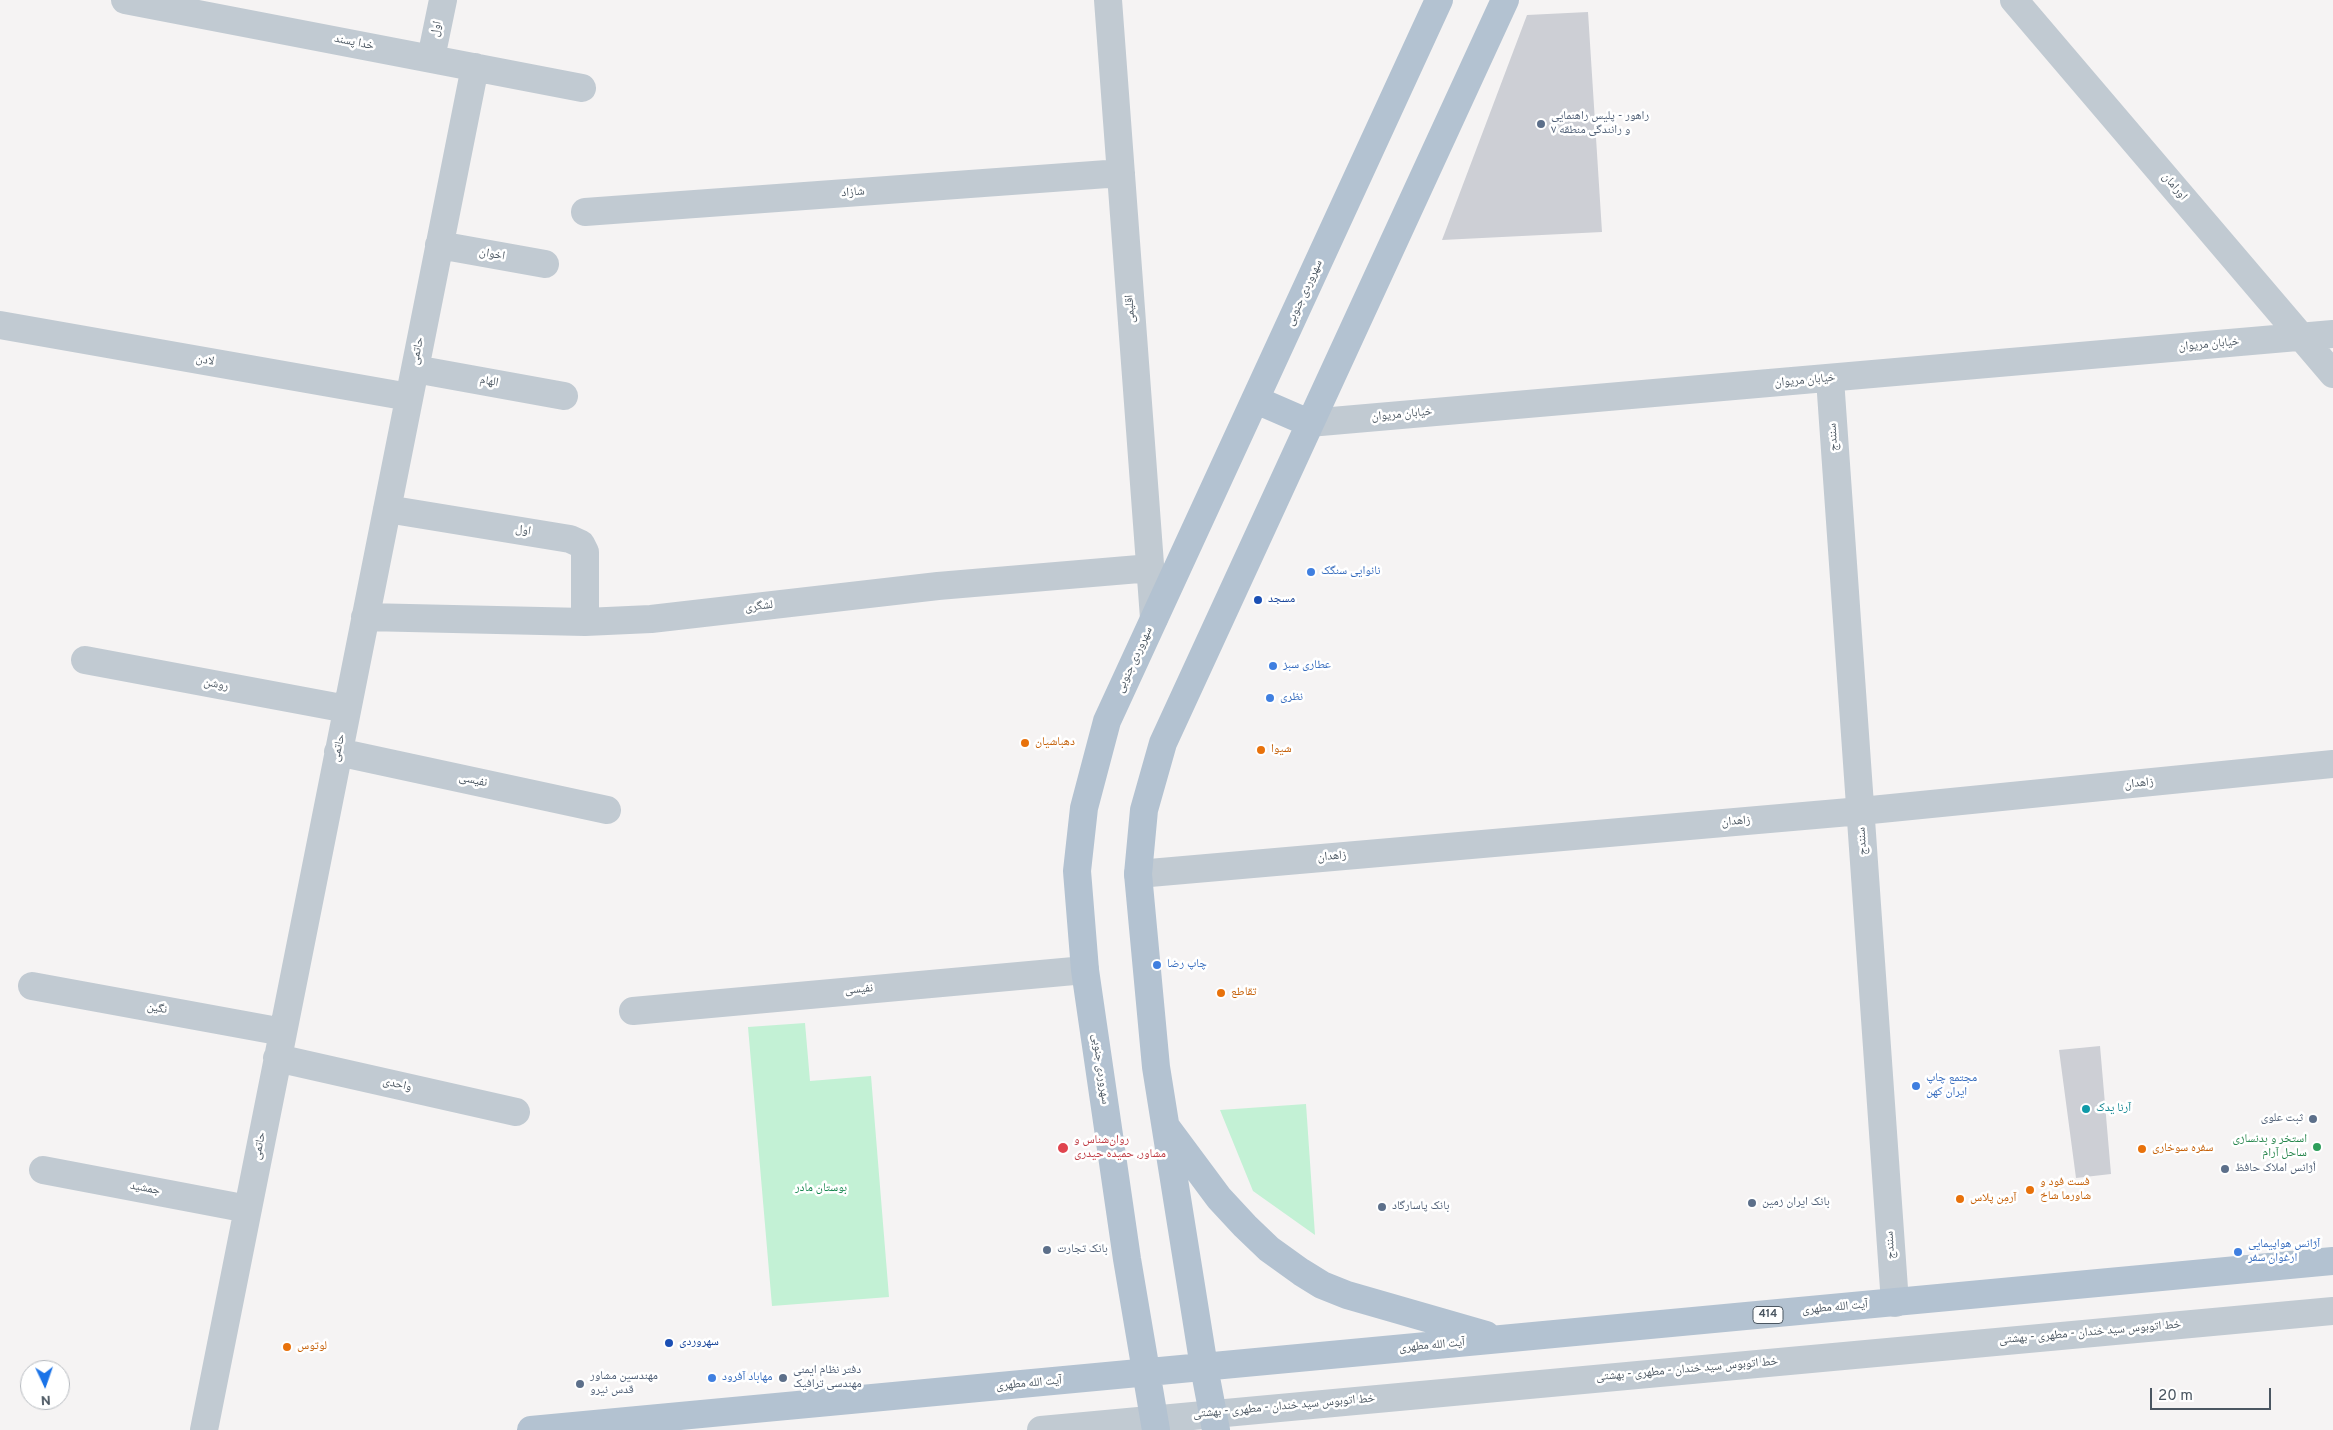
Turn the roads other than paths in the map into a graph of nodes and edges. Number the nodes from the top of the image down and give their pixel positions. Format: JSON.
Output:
{"nodes":[{"id":1,"x":125,"y":0,"type":"edge"},
{"id":2,"x":443,"y":0,"type":"edge"},
{"id":3,"x":1108,"y":0,"type":"edge"},
{"id":4,"x":1439,"y":0,"type":"edge"},
{"id":5,"x":1505,"y":0,"type":"edge"},
{"id":6,"x":2014,"y":0,"type":"edge"},
{"id":7,"x":431,"y":58,"type":"junction"},
{"id":8,"x":475,"y":67,"type":"junction"},
{"id":9,"x":582,"y":88,"type":"dead end"},
{"id":10,"x":1121,"y":173,"type":"junction"},
{"id":11,"x":585,"y":212,"type":"dead end"},
{"id":12,"x":439,"y":245,"type":"junction"},
{"id":13,"x":545,"y":264,"type":"dead end"},
{"id":14,"x":0,"y":325,"type":"edge"},
{"id":15,"x":2333,"y":334,"type":"edge"},
{"id":16,"x":2301,"y":337,"type":"junction"},
{"id":17,"x":415,"y":369,"type":"junction"},
{"id":18,"x":2333,"y":374,"type":"edge"},
{"id":19,"x":1830,"y":379,"type":"junction"},
{"id":20,"x":409,"y":396,"type":"junction"},
{"id":21,"x":564,"y":396,"type":"dead end"},
{"id":22,"x":1256,"y":400,"type":"junction"},
{"id":23,"x":1309,"y":423,"type":"junction"},
{"id":24,"x":387,"y":509,"type":"junction"},
{"id":25,"x":1151,"y":568,"type":"junction"},
{"id":26,"x":365,"y":617,"type":"junction"},
{"id":27,"x":1154,"y":618,"type":"junction"},
{"id":28,"x":586,"y":622,"type":"junction"},
{"id":29,"x":85,"y":660,"type":"dead end"},
{"id":30,"x":347,"y":709,"type":"junction"},
{"id":31,"x":338,"y":752,"type":"junction"},
{"id":32,"x":2333,"y":764,"type":"edge"},
{"id":33,"x":607,"y":810,"type":"dead end"},
{"id":34,"x":1861,"y":811,"type":"junction"},
{"id":35,"x":1138,"y":874,"type":"junction"},
{"id":36,"x":1085,"y":970,"type":"junction"},
{"id":37,"x":32,"y":986,"type":"dead end"},
{"id":38,"x":633,"y":1011,"type":"dead end"},
{"id":39,"x":280,"y":1045,"type":"junction"},
{"id":40,"x":516,"y":1112,"type":"dead end"},
{"id":41,"x":1165,"y":1125,"type":"junction"},
{"id":42,"x":43,"y":1170,"type":"dead end"},
{"id":43,"x":248,"y":1209,"type":"junction"},
{"id":44,"x":2333,"y":1262,"type":"edge"},
{"id":45,"x":1895,"y":1303,"type":"junction"},
{"id":46,"x":2333,"y":1311,"type":"edge"},
{"id":47,"x":1502,"y":1340,"type":"junction"},
{"id":48,"x":1204,"y":1367,"type":"junction"},
{"id":49,"x":1145,"y":1373,"type":"junction"},
{"id":50,"x":1214,"y":1422,"type":"edge"},
{"id":51,"x":1155,"y":1425,"type":"edge"},
{"id":52,"x":204,"y":1430,"type":"edge"},
{"id":53,"x":531,"y":1430,"type":"edge"},
{"id":54,"x":1041,"y":1430,"type":"edge"}],
"edges":[{"from":1,"to":7,"type":"street","name":"خدا پسند"},
{"from":2,"to":7,"type":"street","name":"اول"},
{"from":3,"to":10,"type":"street","name":"اقلیمی"},
{"from":4,"to":22,"type":"main road","name":"سهروردی جنوبی"},
{"from":5,"to":23,"type":"main road"},
{"from":6,"to":16,"type":"street","name":"اورامان"},
{"from":7,"to":8,"type":"street","name":"خدا پسند"},
{"from":8,"to":9,"type":"street","name":"خدا پسند"},
{"from":8,"to":12,"type":"street","name":"حاتمی"},
{"from":10,"to":11,"type":"street","name":"شازاد"},
{"from":10,"to":25,"type":"street","name":"اقلیمی"},
{"from":12,"to":13,"type":"street","name":"اخوان"},
{"from":12,"to":17,"type":"street","name":"حاتمی"},
{"from":14,"to":20,"type":"street","name":"لادن"},
{"from":15,"to":16,"type":"street"},
{"from":16,"to":18,"type":"street","name":"اورامان"},
{"from":16,"to":19,"type":"street","name":"خیابان مریوان"},
{"from":17,"to":20,"type":"street","name":"حاتمی"},
{"from":17,"to":21,"type":"street","name":"الهام"},
{"from":19,"to":23,"type":"street","name":"خیابان مریوان"},
{"from":19,"to":34,"type":"street","name":"سنندج"},
{"from":20,"to":24,"type":"street","name":"حاتمی"},
{"from":22,"to":23,"type":"main road"},
{"from":22,"to":27,"type":"main road","name":"سهروردی جنوبی"},
{"from":23,"to":35,"type":"main road"},
{"from":24,"to":26,"type":"street","name":"حاتمی"},
{"from":24,"to":28,"type":"street","name":"اول"},
{"from":25,"to":27,"type":"street","name":"اقلیمی"},
{"from":25,"to":28,"type":"street","name":"لشگری"},
{"from":26,"to":28,"type":"street","name":"لشگری"},
{"from":26,"to":30,"type":"street","name":"حاتمی"},
{"from":27,"to":36,"type":"main road","name":"سهروردی جنوبی"},
{"from":29,"to":30,"type":"street","name":"روشن"},
{"from":30,"to":31,"type":"street","name":"حاتمی"},
{"from":31,"to":33,"type":"street","name":"نفیسی"},
{"from":31,"to":39,"type":"street","name":"حاتمی"},
{"from":32,"to":34,"type":"street","name":"زاهدان"},
{"from":34,"to":35,"type":"street","name":"زاهدان"},
{"from":34,"to":45,"type":"street","name":"سنندج"},
{"from":35,"to":41,"type":"main road"},
{"from":36,"to":38,"type":"street","name":"نفیسی"},
{"from":36,"to":49,"type":"main road","name":"سهروردی جنوبی"},
{"from":37,"to":39,"type":"street","name":"نگین"},
{"from":39,"to":40,"type":"street","name":"واحدی"},
{"from":39,"to":43,"type":"street","name":"حاتمی"},
{"from":41,"to":47,"type":"main road"},
{"from":41,"to":48,"type":"main road"},
{"from":42,"to":43,"type":"street","name":"جمشید"},
{"from":43,"to":52,"type":"street","name":"حاتمی"},
{"from":44,"to":45,"type":"main road","name":"آیت الله مطهری","number":"414"},
{"from":45,"to":47,"type":"main road","name":"آیت الله مطهری","number":"414"},
{"from":46,"to":50,"type":"street","name":"خط اتوبوس سید خندان - مطهری - بهشتی"},
{"from":47,"to":48,"type":"main road","name":"آیت الله مطهری","number":"414"},
{"from":48,"to":49,"type":"main road","name":"آیت الله مطهری","number":"414"},
{"from":48,"to":50,"type":"main road"},
{"from":49,"to":51,"type":"main road","name":"سهروردی جنوبی"},
{"from":49,"to":53,"type":"main road","name":"آیت الله مطهری","number":"414"},
{"from":50,"to":51,"type":"street","name":"خط اتوبوس سید خندان - مطهری - بهشتی"},
{"from":51,"to":54,"type":"street","name":"خط اتوبوس سید خندان - مطهری - بهشتی"}]}
